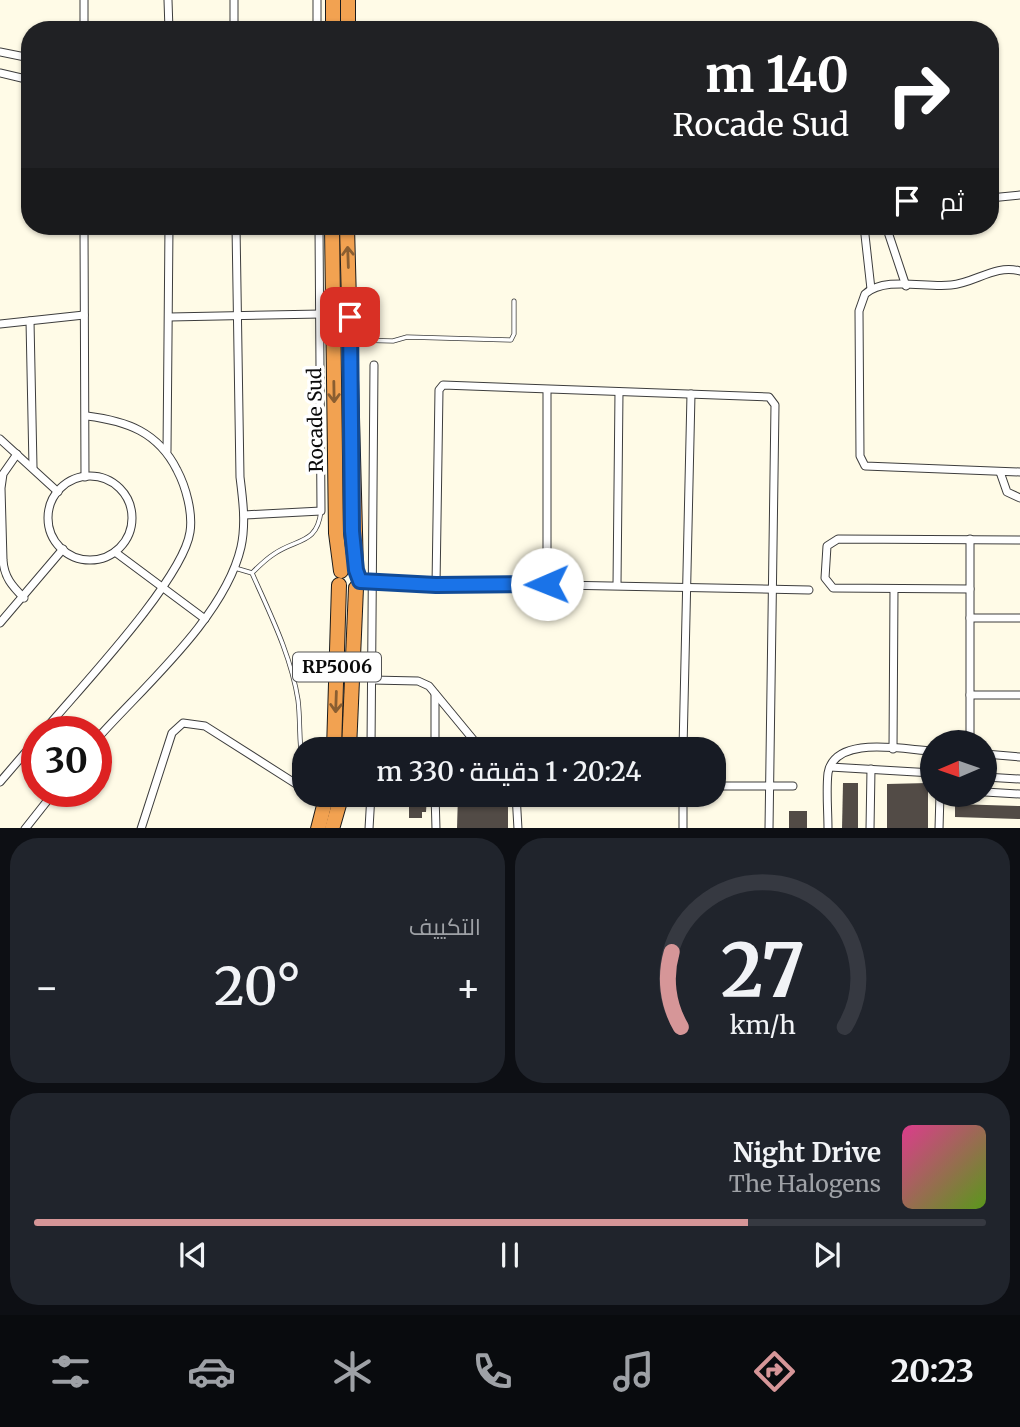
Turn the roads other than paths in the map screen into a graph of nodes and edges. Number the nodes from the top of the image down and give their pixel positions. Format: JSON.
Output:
{"nodes":[{"id":1,"x":84,"y":0,"type":"edge"},
{"id":2,"x":168,"y":0,"type":"edge"},
{"id":3,"x":234,"y":0,"type":"edge"},
{"id":4,"x":317,"y":0,"type":"edge"},
{"id":5,"x":333,"y":0,"type":"edge"},
{"id":6,"x":348,"y":0,"type":"edge"},
{"id":7,"x":84,"y":21,"type":"edge"},
{"id":8,"x":169,"y":21,"type":"edge"},
{"id":9,"x":234,"y":21,"type":"edge"},
{"id":10,"x":317,"y":21,"type":"edge"},
{"id":11,"x":333,"y":21,"type":"edge"},
{"id":12,"x":348,"y":21,"type":"edge"},
{"id":13,"x":0,"y":52,"type":"edge"},
{"id":14,"x":21,"y":56,"type":"edge"},
{"id":15,"x":0,"y":74,"type":"edge"},
{"id":16,"x":21,"y":78,"type":"edge"},
{"id":17,"x":1020,"y":195,"type":"edge"},
{"id":18,"x":999,"y":197,"type":"edge"},
{"id":19,"x":84,"y":235,"type":"edge"},
{"id":20,"x":169,"y":235,"type":"edge"},
{"id":21,"x":236,"y":235,"type":"edge"},
{"id":22,"x":320,"y":235,"type":"edge"},
{"id":23,"x":332,"y":235,"type":"edge"},
{"id":24,"x":347,"y":235,"type":"edge"},
{"id":25,"x":865,"y":235,"type":"edge"},
{"id":26,"x":889,"y":235,"type":"edge"},
{"id":27,"x":1020,"y":271,"type":"edge"},
{"id":28,"x":906,"y":286,"type":"junction"},
{"id":29,"x":871,"y":289,"type":"junction"},
{"id":30,"x":514,"y":302,"type":"dead end"},
{"id":31,"x":321,"y":314,"type":"junction"},
{"id":32,"x":85,"y":316,"type":"junction"},
{"id":33,"x":170,"y":317,"type":"junction"},
{"id":34,"x":237,"y":318,"type":"junction"},
{"id":35,"x":30,"y":321,"type":"junction"},
{"id":36,"x":0,"y":324,"type":"edge"},
{"id":37,"x":351,"y":340,"type":"junction"},
{"id":38,"x":374,"y":365,"type":"dead end"},
{"id":39,"x":547,"y":390,"type":"junction"},
{"id":40,"x":619,"y":392,"type":"junction"},
{"id":41,"x":691,"y":394,"type":"junction"},
{"id":42,"x":87,"y":416,"type":"junction"},
{"id":43,"x":0,"y":439,"type":"edge"},
{"id":44,"x":167,"y":451,"type":"junction"},
{"id":45,"x":17,"y":454,"type":"junction"},
{"id":46,"x":33,"y":467,"type":"junction"},
{"id":47,"x":1000,"y":472,"type":"junction"},
{"id":48,"x":1020,"y":472,"type":"edge"},
{"id":49,"x":85,"y":477,"type":"junction"},
{"id":50,"x":58,"y":492,"type":"junction"},
{"id":51,"x":1020,"y":498,"type":"edge"},
{"id":52,"x":321,"y":511,"type":"junction"},
{"id":53,"x":244,"y":515,"type":"junction"},
{"id":54,"x":970,"y":539,"type":"junction"},
{"id":55,"x":1020,"y":540,"type":"edge"},
{"id":56,"x":63,"y":550,"type":"junction"},
{"id":57,"x":115,"y":552,"type":"junction"},
{"id":58,"x":235,"y":568,"type":"junction"},
{"id":59,"x":252,"y":573,"type":"junction"},
{"id":60,"x":354,"y":579,"type":"junction"},
{"id":61,"x":547,"y":584,"type":"junction"},
{"id":62,"x":436,"y":585,"type":"junction"},
{"id":63,"x":617,"y":585,"type":"junction"},
{"id":64,"x":163,"y":587,"type":"junction"},
{"id":65,"x":686,"y":588,"type":"junction"},
{"id":66,"x":770,"y":588,"type":"junction"},
{"id":67,"x":894,"y":589,"type":"junction"},
{"id":68,"x":970,"y":589,"type":"junction"},
{"id":69,"x":809,"y":590,"type":"dead end"},
{"id":70,"x":24,"y":597,"type":"junction"},
{"id":71,"x":970,"y":618,"type":"junction"},
{"id":72,"x":1020,"y":618,"type":"edge"},
{"id":73,"x":205,"y":619,"type":"junction"},
{"id":74,"x":0,"y":623,"type":"edge"},
{"id":75,"x":372,"y":680,"type":"junction"},
{"id":76,"x":435,"y":692,"type":"junction"},
{"id":77,"x":970,"y":695,"type":"junction"},
{"id":78,"x":1020,"y":695,"type":"edge"},
{"id":79,"x":56,"y":716,"type":"edge"},
{"id":80,"x":112,"y":722,"type":"edge"},
{"id":81,"x":970,"y":730,"type":"edge"},
{"id":82,"x":298,"y":737,"type":"edge"},
{"id":83,"x":335,"y":737,"type":"edge"},
{"id":84,"x":349,"y":737,"type":"edge"},
{"id":85,"x":371,"y":737,"type":"edge"},
{"id":86,"x":435,"y":737,"type":"edge"},
{"id":87,"x":471,"y":737,"type":"edge"},
{"id":88,"x":683,"y":737,"type":"edge"},
{"id":89,"x":893,"y":749,"type":"junction"},
{"id":90,"x":920,"y":750,"type":"edge"},
{"id":91,"x":998,"y":755,"type":"edge"},
{"id":92,"x":21,"y":757,"type":"edge"},
{"id":93,"x":1020,"y":757,"type":"edge"},
{"id":94,"x":830,"y":767,"type":"junction"},
{"id":95,"x":871,"y":769,"type":"junction"},
{"id":96,"x":920,"y":773,"type":"edge"},
{"id":97,"x":998,"y":778,"type":"edge"},
{"id":98,"x":1020,"y":779,"type":"edge"},
{"id":99,"x":292,"y":781,"type":"edge"},
{"id":100,"x":0,"y":782,"type":"edge"},
{"id":101,"x":726,"y":786,"type":"edge"},
{"id":102,"x":771,"y":786,"type":"junction"},
{"id":103,"x":793,"y":786,"type":"dead end"},
{"id":104,"x":998,"y":793,"type":"edge"},
{"id":105,"x":1020,"y":794,"type":"edge"},
{"id":106,"x":42,"y":807,"type":"edge"},
{"id":107,"x":321,"y":807,"type":"edge"},
{"id":108,"x":338,"y":807,"type":"edge"},
{"id":109,"x":370,"y":807,"type":"edge"},
{"id":110,"x":435,"y":807,"type":"edge"},
{"id":111,"x":517,"y":807,"type":"edge"},
{"id":112,"x":683,"y":807,"type":"edge"},
{"id":113,"x":940,"y":807,"type":"edge"},
{"id":114,"x":25,"y":828,"type":"edge"},
{"id":115,"x":141,"y":828,"type":"edge"},
{"id":116,"x":318,"y":828,"type":"edge"},
{"id":117,"x":332,"y":828,"type":"edge"},
{"id":118,"x":369,"y":828,"type":"edge"},
{"id":119,"x":436,"y":828,"type":"edge"},
{"id":120,"x":518,"y":828,"type":"edge"},
{"id":121,"x":683,"y":828,"type":"edge"},
{"id":122,"x":769,"y":828,"type":"edge"},
{"id":123,"x":828,"y":828,"type":"edge"},
{"id":124,"x":870,"y":828,"type":"edge"},
{"id":125,"x":939,"y":828,"type":"edge"}],
"edges":[{"from":1,"to":7,"type":"street"},
{"from":2,"to":8,"type":"street"},
{"from":3,"to":9,"type":"street"},
{"from":4,"to":10,"type":"street"},
{"from":5,"to":11,"type":"highway"},
{"from":6,"to":12,"type":"highway"},
{"from":13,"to":14,"type":"street"},
{"from":15,"to":16,"type":"street"},
{"from":17,"to":18,"type":"street"},
{"from":19,"to":32,"type":"street"},
{"from":20,"to":33,"type":"street"},
{"from":21,"to":34,"type":"street"},
{"from":22,"to":31,"type":"street"},
{"from":23,"to":60,"type":"highway","name":"Rocade Sud","number":"RP5006","one_way":true},
{"from":37,"to":24,"type":"highway","name":"Rocade Sud","number":"RP5006","one_way":true},
{"from":25,"to":29,"type":"street"},
{"from":26,"to":28,"type":"street"},
{"from":27,"to":28,"type":"street"},
{"from":28,"to":29,"type":"street"},
{"from":29,"to":47,"type":"street"},
{"from":30,"to":37,"type":"lane"},
{"from":31,"to":34,"type":"street"},
{"from":31,"to":52,"type":"street"},
{"from":32,"to":35,"type":"street"},
{"from":32,"to":42,"type":"street"},
{"from":33,"to":34,"type":"street"},
{"from":33,"to":44,"type":"street"},
{"from":34,"to":53,"type":"street"},
{"from":35,"to":36,"type":"street"},
{"from":35,"to":46,"type":"street"},
{"from":37,"to":60,"type":"highway","name":"Rocade Sud","number":"RP5006"},
{"from":38,"to":60,"type":"street"},
{"from":39,"to":40,"type":"street"},
{"from":39,"to":61,"type":"street"},
{"from":39,"to":62,"type":"street"},
{"from":40,"to":41,"type":"street"},
{"from":40,"to":63,"type":"street"},
{"from":41,"to":65,"type":"street"},
{"from":41,"to":66,"type":"street"},
{"from":42,"to":44,"type":"street"},
{"from":42,"to":49,"type":"street"},
{"from":43,"to":45,"type":"street"},
{"from":44,"to":64,"type":"street"},
{"from":45,"to":46,"type":"street"},
{"from":45,"to":70,"type":"street"},
{"from":46,"to":50,"type":"street"},
{"from":47,"to":48,"type":"street"},
{"from":47,"to":51,"type":"street"},
{"from":49,"to":50,"type":"street"},
{"from":49,"to":57,"type":"street"},
{"from":50,"to":56,"type":"street"},
{"from":52,"to":53,"type":"street"},
{"from":52,"to":59,"type":"lane"},
{"from":53,"to":58,"type":"street"},
{"from":54,"to":55,"type":"street"},
{"from":54,"to":67,"type":"street"},
{"from":54,"to":68,"type":"street"},
{"from":56,"to":57,"type":"street"},
{"from":56,"to":70,"type":"street"},
{"from":57,"to":64,"type":"street"},
{"from":58,"to":59,"type":"lane"},
{"from":58,"to":73,"type":"street"},
{"from":59,"to":82,"type":"lane"},
{"from":60,"to":62,"type":"street"},
{"from":60,"to":75,"type":"street"},
{"from":60,"to":83,"type":"highway","name":"Rocade Sud","number":"RP5006","one_way":true},
{"from":60,"to":84,"type":"highway","name":"Rocade Sud","number":"RP5006"},
{"from":61,"to":62,"type":"street"},
{"from":61,"to":63,"type":"street"},
{"from":63,"to":65,"type":"street"},
{"from":64,"to":73,"type":"street"},
{"from":64,"to":79,"type":"street"},
{"from":65,"to":66,"type":"street"},
{"from":65,"to":88,"type":"street"},
{"from":66,"to":69,"type":"street"},
{"from":66,"to":102,"type":"street"},
{"from":67,"to":68,"type":"street"},
{"from":67,"to":89,"type":"street"},
{"from":68,"to":71,"type":"street"},
{"from":70,"to":74,"type":"street"},
{"from":71,"to":72,"type":"street"},
{"from":71,"to":77,"type":"street"},
{"from":73,"to":80,"type":"street"},
{"from":75,"to":76,"type":"street"},
{"from":75,"to":85,"type":"street"},
{"from":76,"to":86,"type":"street"},
{"from":76,"to":87,"type":"street"},
{"from":77,"to":78,"type":"street"},
{"from":77,"to":81,"type":"street"},
{"from":89,"to":90,"type":"street"},
{"from":89,"to":94,"type":"street"},
{"from":91,"to":93,"type":"street"},
{"from":92,"to":100,"type":"street"},
{"from":94,"to":95,"type":"street"},
{"from":94,"to":123,"type":"street"},
{"from":95,"to":96,"type":"street"},
{"from":95,"to":124,"type":"street"},
{"from":97,"to":98,"type":"street"},
{"from":99,"to":115,"type":"street"},
{"from":101,"to":102,"type":"street"},
{"from":102,"to":103,"type":"street"},
{"from":102,"to":122,"type":"street"},
{"from":104,"to":105,"type":"street"},
{"from":106,"to":114,"type":"street"},
{"from":107,"to":116,"type":"highway"},
{"from":108,"to":117,"type":"highway"},
{"from":109,"to":118,"type":"street"},
{"from":110,"to":119,"type":"street"},
{"from":111,"to":120,"type":"street"},
{"from":112,"to":121,"type":"street"},
{"from":113,"to":125,"type":"street"}]}
